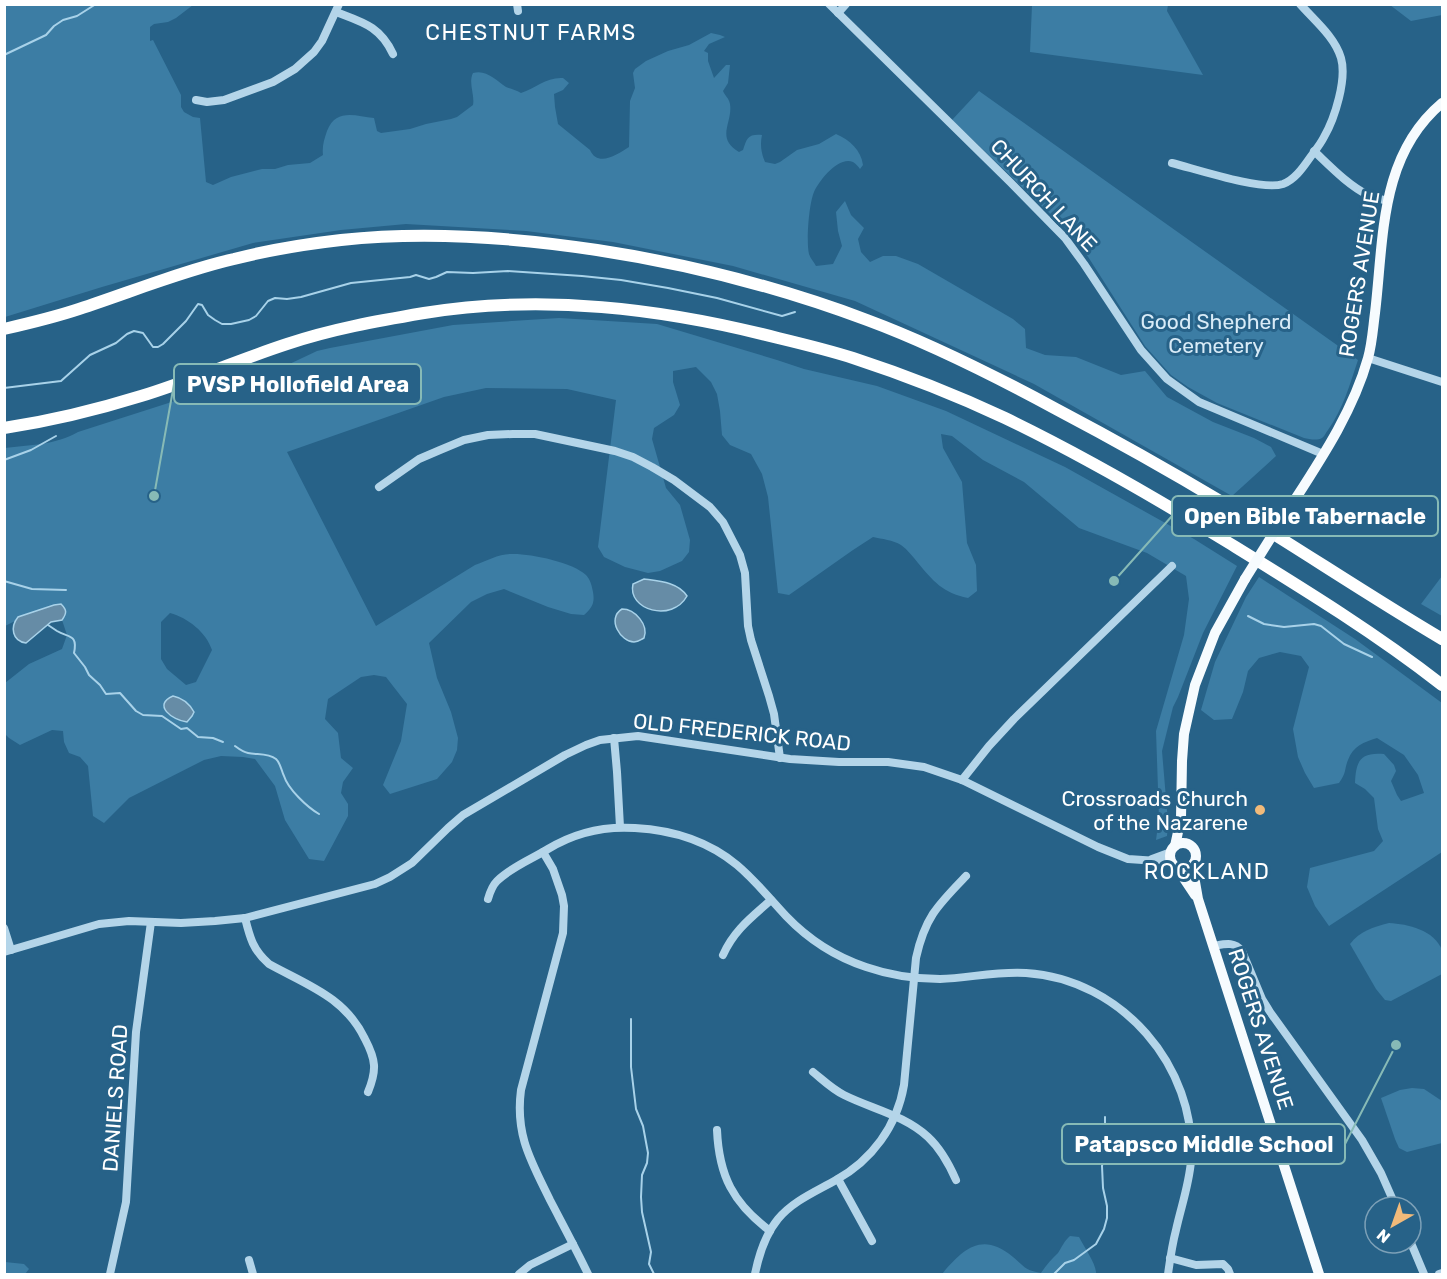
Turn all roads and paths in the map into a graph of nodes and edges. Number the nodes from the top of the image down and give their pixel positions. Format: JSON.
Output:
{"nodes":[{"id":1,"x":829,"y":4,"type":"edge"},
{"id":2,"x":846,"y":4,"type":"edge"},
{"id":3,"x":1300,"y":4,"type":"edge"},
{"id":4,"x":337,"y":8,"type":"edge"},
{"id":5,"x":838,"y":13,"type":"junction"},
{"id":6,"x":393,"y":54,"type":"dead end"},
{"id":7,"x":196,"y":100,"type":"dead end"},
{"id":8,"x":1443,"y":103,"type":"edge"},
{"id":9,"x":1314,"y":152,"type":"junction"},
{"id":10,"x":1172,"y":163,"type":"dead end"},
{"id":11,"x":1388,"y":201,"type":"junction"},
{"id":12,"x":4,"y":329,"type":"edge"},
{"id":13,"x":1368,"y":358,"type":"junction"},
{"id":14,"x":1443,"y":382,"type":"edge"},
{"id":15,"x":4,"y":428,"type":"edge"},
{"id":16,"x":1323,"y":454,"type":"junction"},
{"id":17,"x":379,"y":487,"type":"dead end"},
{"id":18,"x":1172,"y":566,"type":"dead end"},
{"id":19,"x":1443,"y":639,"type":"edge"},
{"id":20,"x":1443,"y":685,"type":"edge"},
{"id":21,"x":614,"y":738,"type":"junction"},
{"id":22,"x":780,"y":758,"type":"junction"},
{"id":23,"x":962,"y":780,"type":"junction"},
{"id":24,"x":1181,"y":818,"type":"junction"},
{"id":25,"x":620,"y":827,"type":"junction"},
{"id":26,"x":1190,"y":846,"type":"junction"},
{"id":27,"x":543,"y":852,"type":"junction"},
{"id":28,"x":1173,"y":857,"type":"junction"},
{"id":29,"x":1194,"y":863,"type":"junction"},
{"id":30,"x":966,"y":876,"type":"dead end"},
{"id":31,"x":488,"y":898,"type":"dead end"},
{"id":32,"x":1198,"y":898,"type":"junction"},
{"id":33,"x":771,"y":900,"type":"junction"},
{"id":34,"x":245,"y":918,"type":"junction"},
{"id":35,"x":151,"y":922,"type":"junction"},
{"id":36,"x":4,"y":928,"type":"edge"},
{"id":37,"x":1213,"y":946,"type":"junction"},
{"id":38,"x":8,"y":951,"type":"edge"},
{"id":39,"x":723,"y":955,"type":"dead end"},
{"id":40,"x":914,"y":977,"type":"junction"},
{"id":41,"x":813,"y":1072,"type":"dead end"},
{"id":42,"x":368,"y":1092,"type":"dead end"},
{"id":43,"x":896,"y":1116,"type":"junction"},
{"id":44,"x":717,"y":1130,"type":"dead end"},
{"id":45,"x":838,"y":1179,"type":"junction"},
{"id":46,"x":956,"y":1180,"type":"dead end"},
{"id":47,"x":1391,"y":1195,"type":"edge"},
{"id":48,"x":770,"y":1231,"type":"junction"},
{"id":49,"x":872,"y":1241,"type":"dead end"},
{"id":50,"x":573,"y":1244,"type":"junction"},
{"id":51,"x":1416,"y":1255,"type":"edge"},
{"id":52,"x":1170,"y":1258,"type":"junction"},
{"id":53,"x":249,"y":1260,"type":"dead end"},
{"id":54,"x":110,"y":1275,"type":"edge"},
{"id":55,"x":253,"y":1275,"type":"edge"},
{"id":56,"x":519,"y":1275,"type":"edge"},
{"id":57,"x":588,"y":1275,"type":"edge"},
{"id":58,"x":755,"y":1275,"type":"edge"},
{"id":59,"x":1168,"y":1275,"type":"edge"},
{"id":60,"x":1230,"y":1275,"type":"edge"},
{"id":61,"x":1319,"y":1275,"type":"edge"},
{"id":62,"x":1424,"y":1275,"type":"edge"}],
"edges":[{"from":1,"to":5,"type":"street","name":"CHURCH LANE"},
{"from":2,"to":5,"type":"street"},
{"from":3,"to":9,"type":"street"},
{"from":4,"to":6,"type":"street"},
{"from":4,"to":7,"type":"street"},
{"from":5,"to":16,"type":"street","name":"CHURCH LANE"},
{"from":8,"to":11,"type":"main road","name":"ROGERS AVENUE"},
{"from":9,"to":10,"type":"street"},
{"from":9,"to":11,"type":"street"},
{"from":11,"to":13,"type":"main road","name":"ROGERS AVENUE"},
{"from":12,"to":19,"type":"highway"},
{"from":13,"to":14,"type":"street"},
{"from":13,"to":16,"type":"main road","name":"ROGERS AVENUE"},
{"from":15,"to":20,"type":"highway"},
{"from":16,"to":24,"type":"main road","name":"ROGERS AVENUE","bridge":true},
{"from":17,"to":22,"type":"street"},
{"from":18,"to":23,"type":"street"},
{"from":21,"to":22,"type":"street","name":"OLD FREDERICK ROAD"},
{"from":21,"to":25,"type":"street"},
{"from":21,"to":34,"type":"street","name":"OLD FREDERICK ROAD"},
{"from":22,"to":23,"type":"street","name":"OLD FREDERICK ROAD"},
{"from":23,"to":28,"type":"street","name":"OLD FREDERICK ROAD"},
{"from":24,"to":26,"type":"main road","name":"ROGERS AVENUE"},
{"from":24,"to":28,"type":"main road","name":"ROGERS AVENUE"},
{"from":25,"to":27,"type":"street"},
{"from":25,"to":33,"type":"street"},
{"from":26,"to":28,"type":"main road"},
{"from":26,"to":29,"type":"main road","name":"ROGERS AVENUE"},
{"from":27,"to":31,"type":"street"},
{"from":27,"to":50,"type":"street"},
{"from":28,"to":29,"type":"main road"},
{"from":28,"to":32,"type":"main road","name":"ROGERS AVENUE"},
{"from":29,"to":32,"type":"main road","name":"ROGERS AVENUE"},
{"from":30,"to":40,"type":"street"},
{"from":32,"to":37,"type":"main road","name":"ROGERS AVENUE"},
{"from":33,"to":39,"type":"street"},
{"from":33,"to":40,"type":"street"},
{"from":34,"to":35,"type":"street","name":"OLD FREDERICK ROAD"},
{"from":34,"to":42,"type":"street"},
{"from":35,"to":38,"type":"street","name":"OLD FREDERICK ROAD"},
{"from":35,"to":54,"type":"street","name":"DANIELS ROAD"},
{"from":36,"to":38,"type":"street"},
{"from":37,"to":47,"type":"street"},
{"from":37,"to":61,"type":"main road","name":"ROGERS AVENUE"},
{"from":40,"to":43,"type":"street"},
{"from":40,"to":52,"type":"street"},
{"from":41,"to":43,"type":"street"},
{"from":43,"to":45,"type":"street"},
{"from":43,"to":46,"type":"street"},
{"from":44,"to":48,"type":"street"},
{"from":45,"to":48,"type":"street"},
{"from":45,"to":49,"type":"street"},
{"from":48,"to":58,"type":"street"},
{"from":50,"to":56,"type":"street"},
{"from":50,"to":57,"type":"street"},
{"from":51,"to":62,"type":"street"},
{"from":52,"to":59,"type":"street"},
{"from":52,"to":60,"type":"street"},
{"from":53,"to":55,"type":"street"}]}
